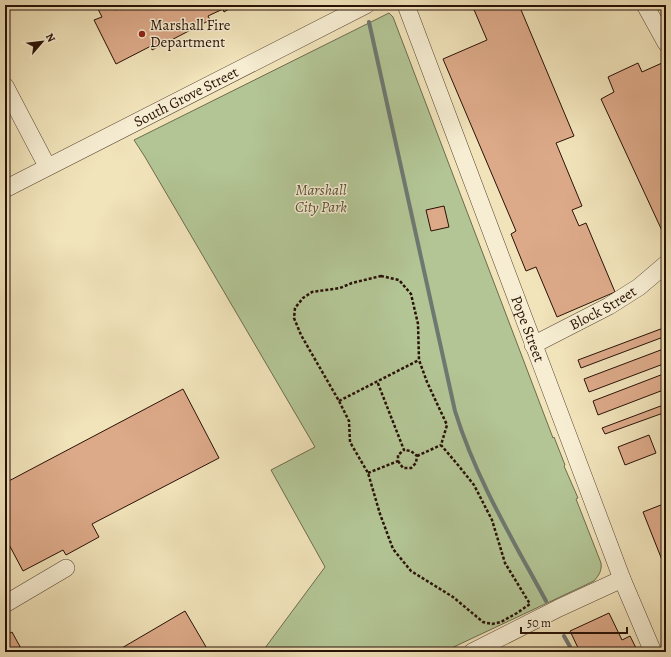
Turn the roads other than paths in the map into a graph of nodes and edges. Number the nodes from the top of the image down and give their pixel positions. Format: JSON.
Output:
{"nodes":[{"id":1,"x":366,"y":5,"type":"edge"},
{"id":2,"x":406,"y":5,"type":"edge"},
{"id":3,"x":645,"y":5,"type":"edge"},
{"id":4,"x":666,"y":43,"type":"edge"},
{"id":5,"x":5,"y":86,"type":"edge"},
{"id":6,"x":47,"y":166,"type":"junction"},
{"id":7,"x":5,"y":189,"type":"edge"},
{"id":8,"x":666,"y":264,"type":"edge"},
{"id":9,"x":534,"y":344,"type":"junction"},
{"id":10,"x":66,"y":568,"type":"dead end"},
{"id":11,"x":622,"y":579,"type":"junction"},
{"id":12,"x":5,"y":604,"type":"edge"},
{"id":13,"x":476,"y":651,"type":"edge"},
{"id":14,"x":653,"y":652,"type":"edge"}],
"edges":[{"from":1,"to":6,"type":"street","name":"South Grove Street"},
{"from":2,"to":9,"type":"street","name":"Pope Street"},
{"from":3,"to":4,"type":"street"},
{"from":5,"to":6,"type":"street"},
{"from":6,"to":7,"type":"street","name":"South Grove Street"},
{"from":8,"to":9,"type":"street","name":"Block Street"},
{"from":9,"to":11,"type":"street","name":"Pope Street"},
{"from":10,"to":12,"type":"street"},
{"from":11,"to":13,"type":"street"},
{"from":11,"to":14,"type":"street","name":"Pope Street"}]}
